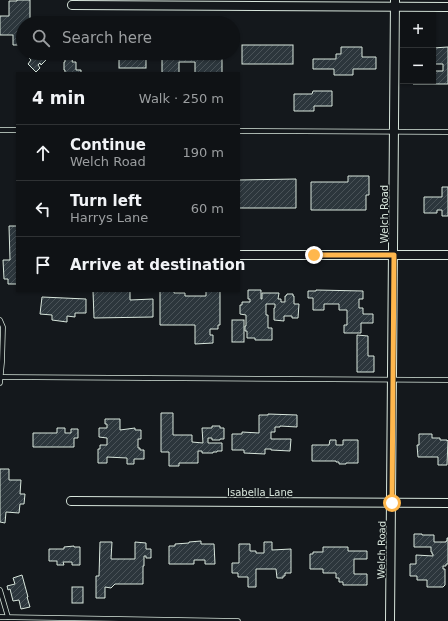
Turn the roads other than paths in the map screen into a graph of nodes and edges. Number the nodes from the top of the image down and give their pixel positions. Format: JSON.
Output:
{"nodes":[{"id":1,"x":395,"y":3,"type":"edge"},
{"id":2,"x":72,"y":5,"type":"dead end"},
{"id":3,"x":448,"y":7,"type":"edge"},
{"id":4,"x":0,"y":130,"type":"edge"},
{"id":5,"x":16,"y":130,"type":"edge"},
{"id":6,"x":240,"y":131,"type":"edge"},
{"id":7,"x":395,"y":132,"type":"junction"},
{"id":8,"x":448,"y":132,"type":"edge"},
{"id":9,"x":240,"y":255,"type":"edge"},
{"id":10,"x":394,"y":255,"type":"junction"},
{"id":11,"x":448,"y":255,"type":"edge"},
{"id":12,"x":0,"y":320,"type":"edge"},
{"id":13,"x":1,"y":377,"type":"edge"},
{"id":14,"x":392,"y":380,"type":"junction"},
{"id":15,"x":448,"y":380,"type":"edge"},
{"id":16,"x":0,"y":383,"type":"edge"},
{"id":17,"x":71,"y":501,"type":"dead end"},
{"id":18,"x":392,"y":503,"type":"junction"},
{"id":19,"x":448,"y":504,"type":"edge"},
{"id":20,"x":0,"y":590,"type":"edge"},
{"id":21,"x":0,"y":617,"type":"edge"},
{"id":22,"x":8,"y":617,"type":"junction"},
{"id":23,"x":238,"y":621,"type":"edge"},
{"id":24,"x":390,"y":621,"type":"edge"}],
"edges":[{"from":1,"to":2,"type":"street"},
{"from":1,"to":3,"type":"street"},
{"from":1,"to":7,"type":"street","name":"Welch Road"},
{"from":4,"to":5,"type":"lane"},
{"from":6,"to":7,"type":"lane"},
{"from":7,"to":8,"type":"lane"},
{"from":7,"to":10,"type":"street","name":"Welch Road"},
{"from":9,"to":10,"type":"street"},
{"from":10,"to":11,"type":"street"},
{"from":10,"to":14,"type":"street","name":"Welch Road"},
{"from":12,"to":13,"type":"lane"},
{"from":13,"to":14,"type":"lane"},
{"from":13,"to":16,"type":"lane"},
{"from":14,"to":15,"type":"lane"},
{"from":14,"to":18,"type":"street","name":"Welch Road"},
{"from":17,"to":18,"type":"street","name":"Isabella Lane"},
{"from":18,"to":19,"type":"street","name":"Isabella Lane"},
{"from":18,"to":24,"type":"street","name":"Welch Road"},
{"from":20,"to":22,"type":"lane"},
{"from":21,"to":22,"type":"lane"},
{"from":22,"to":23,"type":"lane"}]}
